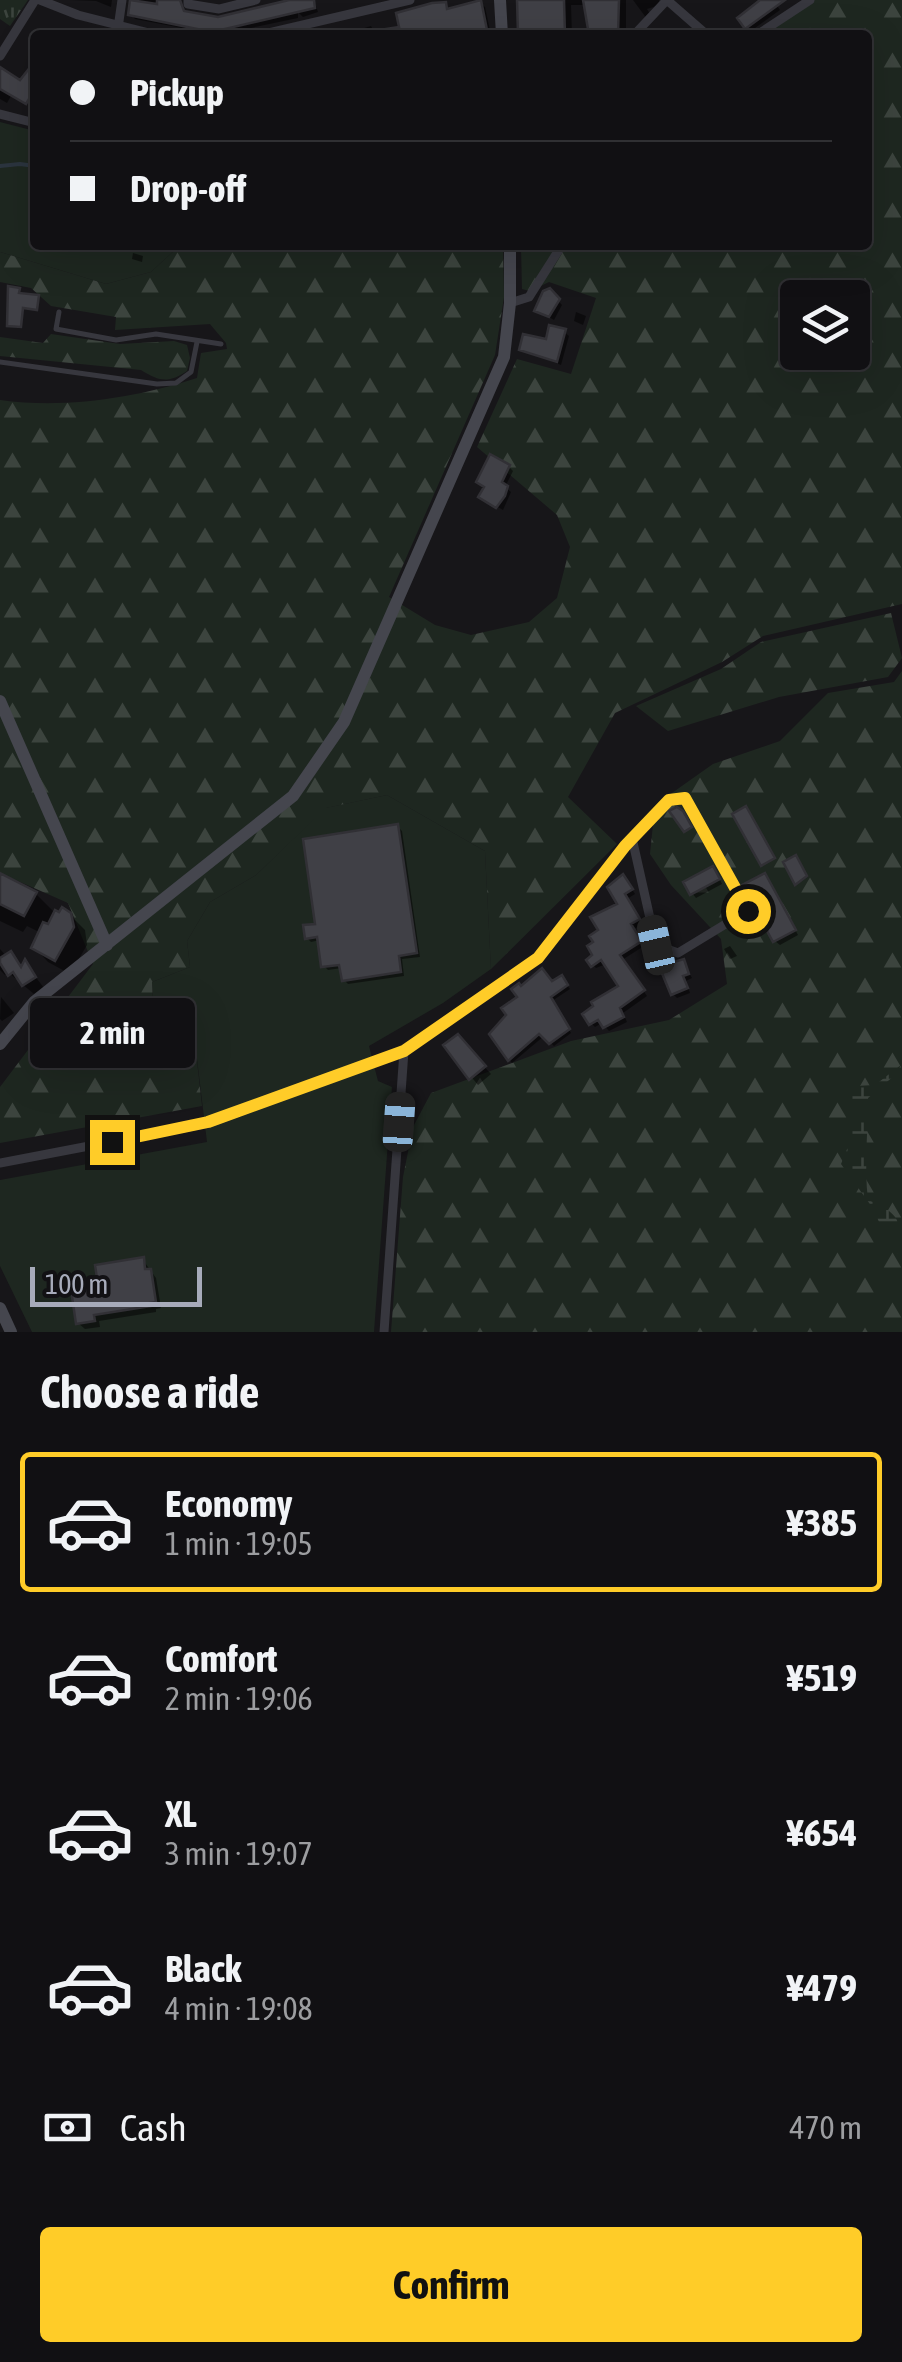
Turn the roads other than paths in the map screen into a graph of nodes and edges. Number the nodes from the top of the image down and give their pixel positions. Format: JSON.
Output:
{"nodes":[{"id":1,"x":37,"y":0,"type":"edge"},
{"id":2,"x":122,"y":0,"type":"edge"},
{"id":3,"x":188,"y":0,"type":"edge"},
{"id":4,"x":256,"y":0,"type":"edge"},
{"id":5,"x":406,"y":0,"type":"edge"},
{"id":6,"x":500,"y":0,"type":"edge"},
{"id":7,"x":667,"y":0,"type":"edge"},
{"id":8,"x":810,"y":0,"type":"edge"},
{"id":9,"x":118,"y":30,"type":"edge"},
{"id":10,"x":299,"y":30,"type":"edge"},
{"id":11,"x":502,"y":30,"type":"edge"},
{"id":12,"x":639,"y":30,"type":"edge"},
{"id":13,"x":702,"y":30,"type":"edge"},
{"id":14,"x":764,"y":30,"type":"edge"},
{"id":15,"x":0,"y":56,"type":"edge"},
{"id":16,"x":0,"y":114,"type":"edge"},
{"id":17,"x":30,"y":122,"type":"edge"},
{"id":18,"x":510,"y":250,"type":"edge"},
{"id":19,"x":559,"y":250,"type":"edge"},
{"id":20,"x":510,"y":302,"type":"junction"},
{"id":21,"x":59,"y":312,"type":"dead end"},
{"id":22,"x":196,"y":342,"type":"junction"},
{"id":23,"x":220,"y":344,"type":"dead end"},
{"id":24,"x":0,"y":362,"type":"edge"},
{"id":25,"x":0,"y":700,"type":"edge"},
{"id":26,"x":632,"y":838,"type":"junction"},
{"id":27,"x":107,"y":945,"type":"junction"},
{"id":28,"x":0,"y":1044,"type":"edge"},
{"id":29,"x":404,"y":1051,"type":"junction"},
{"id":30,"x":0,"y":1164,"type":"edge"},
{"id":31,"x":0,"y":1308,"type":"edge"},
{"id":32,"x":11,"y":1332,"type":"edge"},
{"id":33,"x":384,"y":1332,"type":"edge"}],
"edges":[{"from":1,"to":9,"type":"street"},
{"from":1,"to":15,"type":"street"},
{"from":2,"to":9,"type":"street"},
{"from":3,"to":4,"type":"street"},
{"from":5,"to":10,"type":"street"},
{"from":6,"to":11,"type":"street"},
{"from":7,"to":12,"type":"street"},
{"from":7,"to":13,"type":"street"},
{"from":8,"to":14,"type":"street"},
{"from":16,"to":17,"type":"street"},
{"from":18,"to":20,"type":"street"},
{"from":19,"to":20,"type":"street"},
{"from":20,"to":27,"type":"street"},
{"from":21,"to":22,"type":"lane"},
{"from":22,"to":23,"type":"lane"},
{"from":22,"to":24,"type":"lane"},
{"from":25,"to":27,"type":"street"},
{"from":26,"to":26,"type":"street"},
{"from":26,"to":29,"type":"street"},
{"from":27,"to":28,"type":"street"},
{"from":29,"to":30,"type":"street"},
{"from":29,"to":33,"type":"street"},
{"from":31,"to":32,"type":"street"}]}
